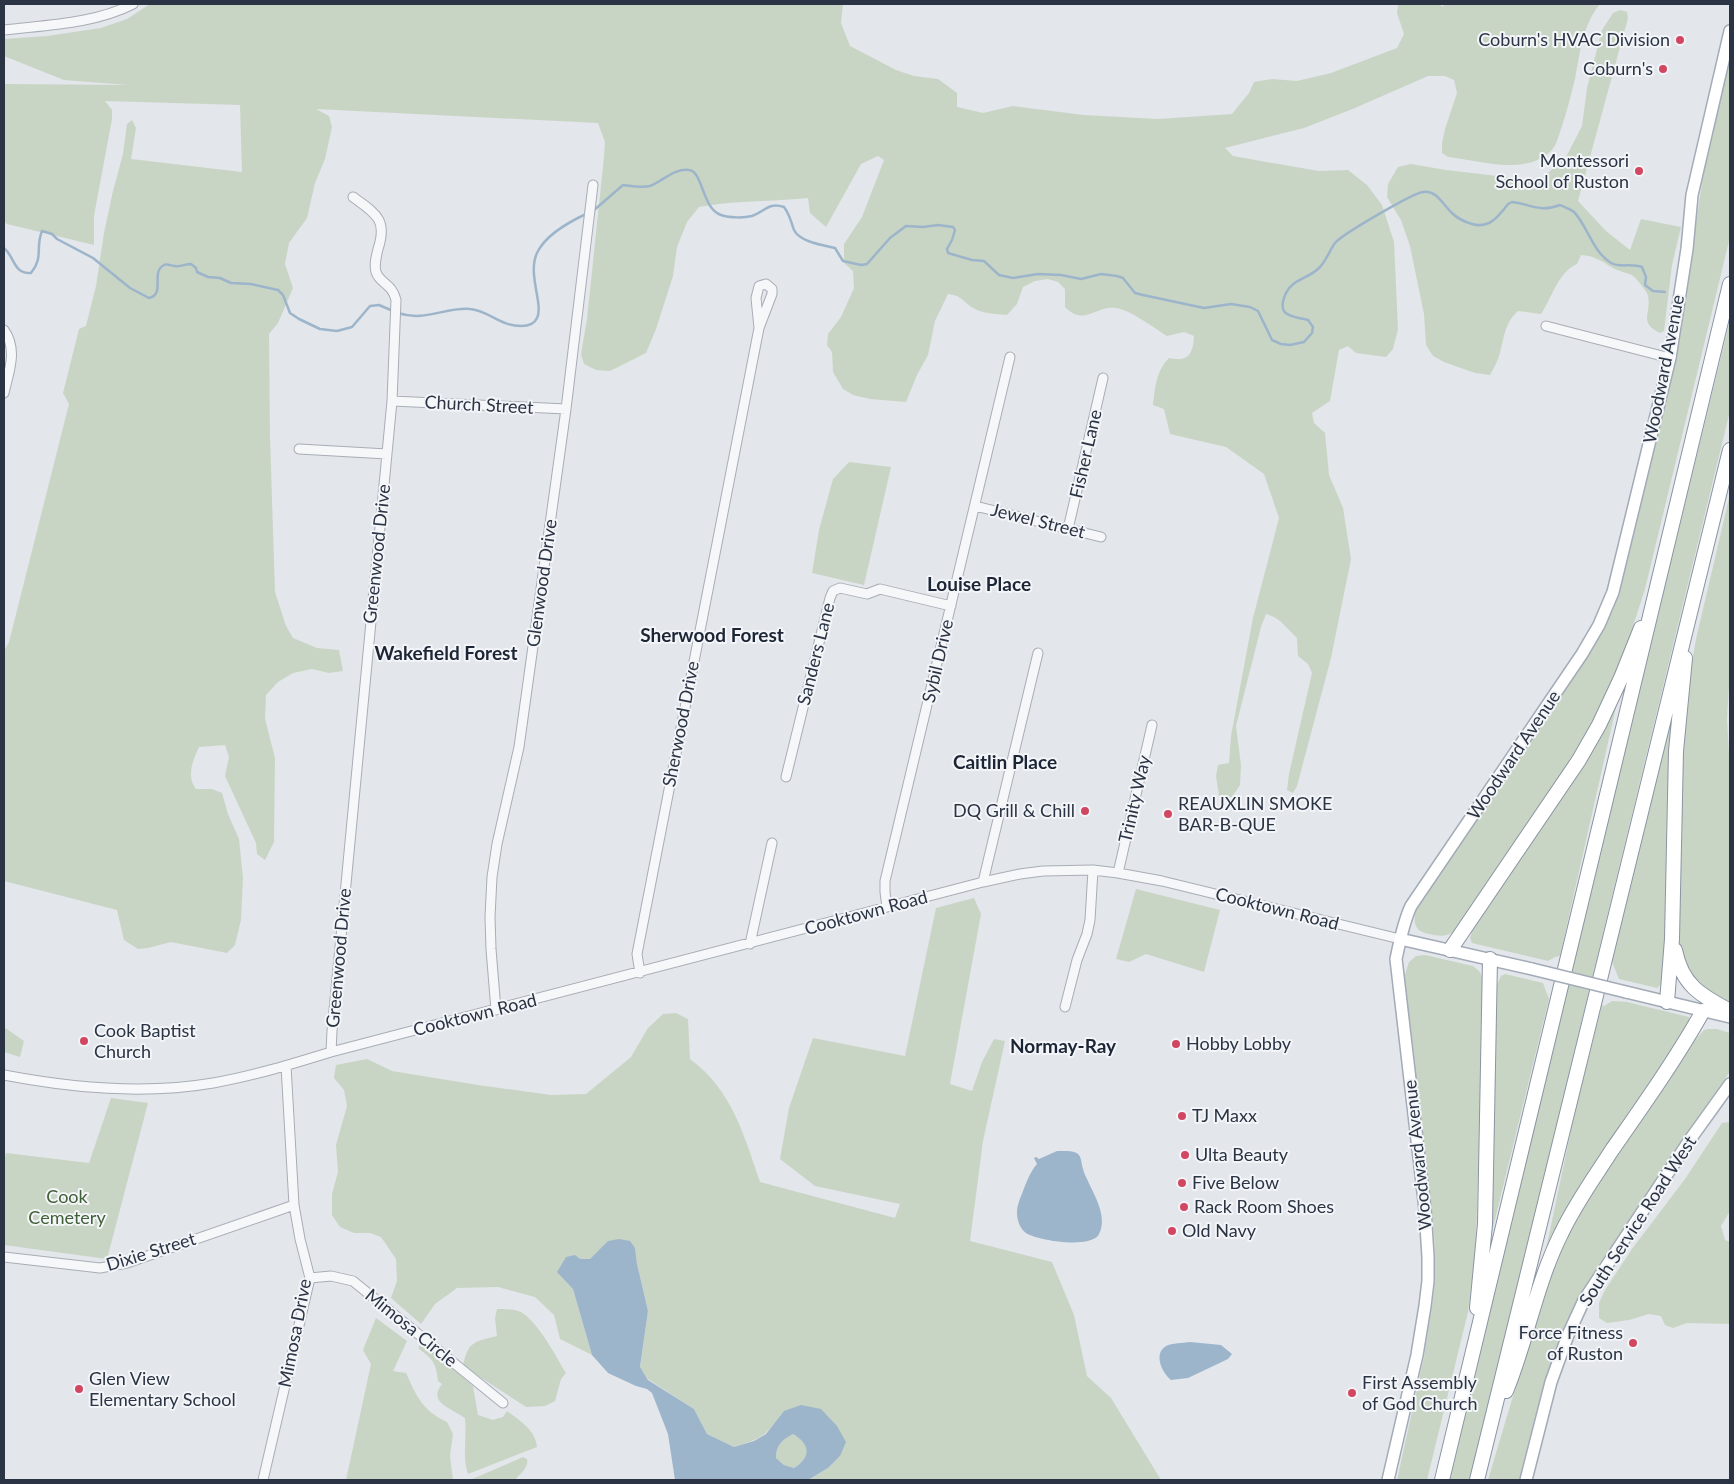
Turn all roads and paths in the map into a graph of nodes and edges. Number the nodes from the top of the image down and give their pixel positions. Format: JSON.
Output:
{"nodes":[{"id":1,"x":133,"y":4,"type":"edge"},
{"id":2,"x":4,"y":30,"type":"edge"},
{"id":3,"x":1730,"y":31,"type":"edge"},
{"id":4,"x":593,"y":185,"type":"dead end"},
{"id":5,"x":353,"y":197,"type":"dead end"},
{"id":6,"x":1730,"y":284,"type":"edge"},
{"id":7,"x":1546,"y":326,"type":"dead end"},
{"id":8,"x":759,"y":328,"type":"dead end"},
{"id":9,"x":4,"y":330,"type":"edge"},
{"id":10,"x":1010,"y":357,"type":"dead end"},
{"id":11,"x":1670,"y":358,"type":"junction"},
{"id":12,"x":1103,"y":378,"type":"dead end"},
{"id":13,"x":4,"y":393,"type":"edge"},
{"id":14,"x":392,"y":401,"type":"junction"},
{"id":15,"x":566,"y":409,"type":"junction"},
{"id":16,"x":299,"y":449,"type":"dead end"},
{"id":17,"x":1730,"y":450,"type":"edge"},
{"id":18,"x":387,"y":454,"type":"junction"},
{"id":19,"x":975,"y":506,"type":"junction"},
{"id":20,"x":1068,"y":529,"type":"junction"},
{"id":21,"x":1101,"y":537,"type":"dead end"},
{"id":22,"x":1668,"y":546,"type":"junction"},
{"id":23,"x":1694,"y":590,"type":"junction"},
{"id":24,"x":951,"y":606,"type":"junction"},
{"id":25,"x":1038,"y":653,"type":"dead end"},
{"id":26,"x":1152,"y":725,"type":"dead end"},
{"id":27,"x":786,"y":778,"type":"dead end"},
{"id":28,"x":772,"y":843,"type":"dead end"},
{"id":29,"x":1093,"y":870,"type":"junction"},
{"id":30,"x":1118,"y":873,"type":"junction"},
{"id":31,"x":983,"y":882,"type":"junction"},
{"id":32,"x":887,"y":907,"type":"junction"},
{"id":33,"x":1400,"y":939,"type":"junction"},
{"id":34,"x":1672,"y":939,"type":"junction"},
{"id":35,"x":750,"y":944,"type":"junction"},
{"id":36,"x":1450,"y":950,"type":"junction"},
{"id":37,"x":1490,"y":959,"type":"junction"},
{"id":38,"x":640,"y":973,"type":"junction"},
{"id":39,"x":1667,"y":1002,"type":"junction"},
{"id":40,"x":1065,"y":1007,"type":"dead end"},
{"id":41,"x":496,"y":1010,"type":"junction"},
{"id":42,"x":1703,"y":1011,"type":"junction"},
{"id":43,"x":1730,"y":1011,"type":"edge"},
{"id":44,"x":1730,"y":1017,"type":"edge"},
{"id":45,"x":331,"y":1052,"type":"junction"},
{"id":46,"x":286,"y":1066,"type":"junction"},
{"id":47,"x":4,"y":1075,"type":"edge"},
{"id":48,"x":1730,"y":1084,"type":"edge"},
{"id":49,"x":294,"y":1205,"type":"junction"},
{"id":50,"x":4,"y":1257,"type":"edge"},
{"id":51,"x":310,"y":1278,"type":"junction"},
{"id":52,"x":1473,"y":1357,"type":"junction"},
{"id":53,"x":503,"y":1403,"type":"dead end"},
{"id":54,"x":1488,"y":1436,"type":"junction"},
{"id":55,"x":263,"y":1480,"type":"edge"},
{"id":56,"x":1388,"y":1480,"type":"edge"},
{"id":57,"x":1442,"y":1480,"type":"edge"},
{"id":58,"x":1477,"y":1480,"type":"edge"},
{"id":59,"x":1526,"y":1480,"type":"edge"}],
"edges":[{"from":1,"to":2,"type":"street"},
{"from":3,"to":11,"type":"main road","name":"Woodward Avenue"},
{"from":4,"to":15,"type":"street","name":"Glenwood Drive"},
{"from":5,"to":14,"type":"street","name":"Greenwood Drive"},
{"from":6,"to":22,"type":"highway"},
{"from":7,"to":11,"type":"street"},
{"from":8,"to":38,"type":"street","name":"Sherwood Drive"},
{"from":9,"to":13,"type":"street"},
{"from":10,"to":19,"type":"street","name":"Sybil Drive"},
{"from":11,"to":33,"type":"main road","name":"Woodward Avenue"},
{"from":12,"to":20,"type":"street","name":"Fisher Lane"},
{"from":14,"to":15,"type":"street","name":"Church Street"},
{"from":14,"to":18,"type":"street","name":"Greenwood Drive"},
{"from":15,"to":41,"type":"street","name":"Glenwood Drive"},
{"from":16,"to":18,"type":"street"},
{"from":17,"to":23,"type":"highway"},
{"from":18,"to":45,"type":"street","name":"Greenwood Drive"},
{"from":19,"to":20,"type":"street","name":"Jewel Street"},
{"from":19,"to":24,"type":"street","name":"Sybil Drive"},
{"from":20,"to":21,"type":"street","name":"Jewel Street"},
{"from":22,"to":36,"type":"highway"},
{"from":22,"to":52,"type":"highway"},
{"from":23,"to":34,"type":"highway"},
{"from":23,"to":54,"type":"highway"},
{"from":24,"to":27,"type":"street","name":"Sanders Lane"},
{"from":24,"to":32,"type":"street","name":"Sybil Drive"},
{"from":25,"to":31,"type":"street"},
{"from":26,"to":30,"type":"street","name":"Trinity Way"},
{"from":28,"to":35,"type":"street"},
{"from":29,"to":30,"type":"street","name":"Cooktown Road"},
{"from":29,"to":31,"type":"street","name":"Cooktown Road"},
{"from":29,"to":40,"type":"street"},
{"from":30,"to":33,"type":"street","name":"Cooktown Road"},
{"from":31,"to":32,"type":"street","name":"Cooktown Road"},
{"from":32,"to":35,"type":"street","name":"Cooktown Road"},
{"from":33,"to":36,"type":"main road","name":"Cooktown Road"},
{"from":33,"to":56,"type":"main road","name":"Woodward Avenue"},
{"from":34,"to":39,"type":"highway"},
{"from":34,"to":43,"type":"highway"},
{"from":35,"to":38,"type":"street","name":"Cooktown Road"},
{"from":36,"to":37,"type":"main road","name":"Cooktown Road"},
{"from":37,"to":39,"type":"main road","name":"Cooktown Road","bridge":true},
{"from":37,"to":52,"type":"highway"},
{"from":38,"to":41,"type":"street","name":"Cooktown Road"},
{"from":39,"to":42,"type":"main road","name":"Cooktown Road"},
{"from":41,"to":45,"type":"street","name":"Cooktown Road"},
{"from":42,"to":44,"type":"main road","name":"Cooktown Road"},
{"from":42,"to":54,"type":"highway"},
{"from":45,"to":46,"type":"street","name":"Cooktown Road"},
{"from":46,"to":47,"type":"street","name":"Cooktown Road"},
{"from":46,"to":49,"type":"street","name":"Mimosa Drive"},
{"from":48,"to":59,"type":"main road","name":"South Service Road West"},
{"from":49,"to":50,"type":"street","name":"Dixie Street"},
{"from":49,"to":51,"type":"street","name":"Mimosa Drive"},
{"from":51,"to":53,"type":"street","name":"Mimosa Circle"},
{"from":51,"to":55,"type":"street","name":"Mimosa Drive"},
{"from":52,"to":57,"type":"highway"},
{"from":54,"to":58,"type":"highway"}]}
